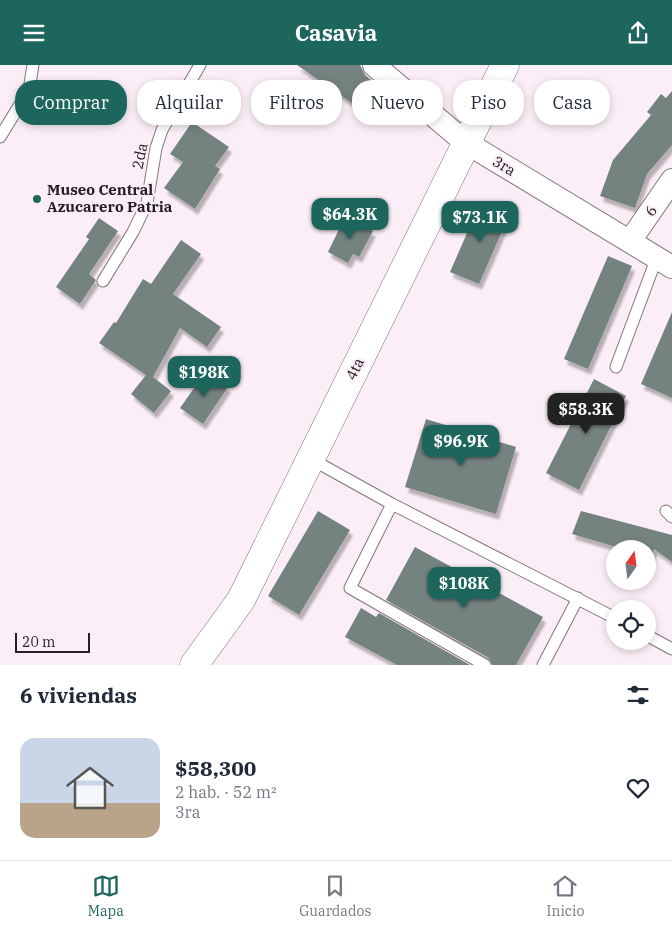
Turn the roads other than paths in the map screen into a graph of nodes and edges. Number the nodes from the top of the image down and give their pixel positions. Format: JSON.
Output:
{"nodes":[{"id":1,"x":33,"y":65,"type":"edge"},
{"id":2,"x":200,"y":65,"type":"edge"},
{"id":3,"x":374,"y":65,"type":"edge"},
{"id":4,"x":505,"y":65,"type":"edge"},
{"id":5,"x":0,"y":137,"type":"edge"},
{"id":6,"x":465,"y":142,"type":"junction"},
{"id":7,"x":672,"y":180,"type":"edge"},
{"id":8,"x":630,"y":241,"type":"junction"},
{"id":9,"x":664,"y":262,"type":"edge"},
{"id":10,"x":104,"y":281,"type":"dead end"},
{"id":11,"x":616,"y":367,"type":"dead end"},
{"id":12,"x":312,"y":459,"type":"junction"},
{"id":13,"x":392,"y":504,"type":"junction"},
{"id":14,"x":578,"y":598,"type":"junction"},
{"id":15,"x":606,"y":613,"type":"edge"},
{"id":16,"x":656,"y":640,"type":"edge"},
{"id":17,"x":672,"y":649,"type":"edge"},
{"id":18,"x":194,"y":665,"type":"edge"},
{"id":19,"x":485,"y":665,"type":"edge"},
{"id":20,"x":544,"y":665,"type":"edge"}],
"edges":[{"from":1,"to":5,"type":"lane"},
{"from":2,"to":10,"type":"lane","name":"2da"},
{"from":3,"to":6,"type":"street","name":"3ra"},
{"from":4,"to":6,"type":"street","name":"4ta"},
{"from":6,"to":8,"type":"street","name":"3ra"},
{"from":6,"to":12,"type":"street","name":"4ta"},
{"from":7,"to":8,"type":"street","name":"6"},
{"from":8,"to":9,"type":"street","name":"3ra"},
{"from":9,"to":11,"type":"lane"},
{"from":12,"to":13,"type":"lane"},
{"from":12,"to":18,"type":"street","name":"4ta"},
{"from":13,"to":14,"type":"lane"},
{"from":13,"to":19,"type":"lane"},
{"from":14,"to":15,"type":"lane"},
{"from":14,"to":20,"type":"lane"},
{"from":16,"to":17,"type":"lane"}]}
